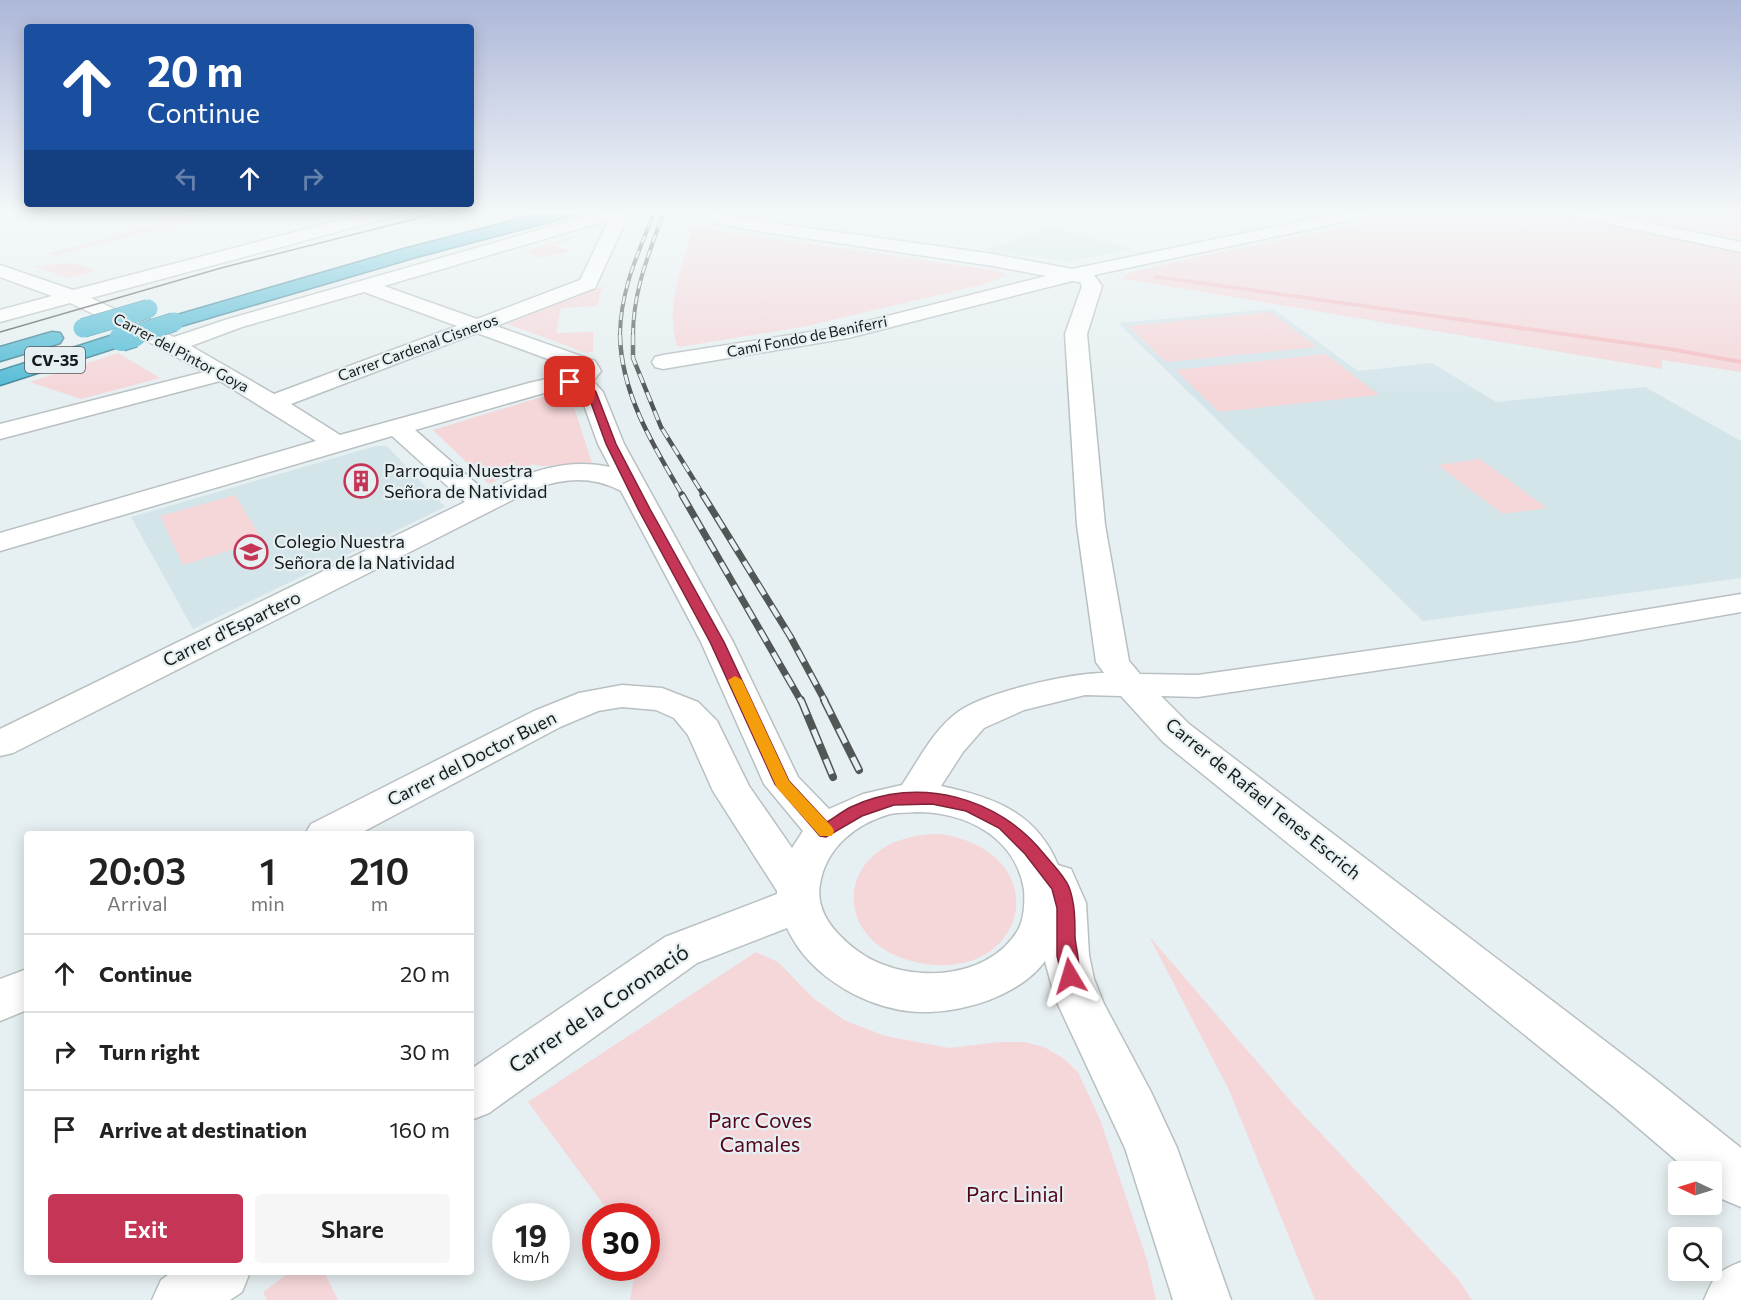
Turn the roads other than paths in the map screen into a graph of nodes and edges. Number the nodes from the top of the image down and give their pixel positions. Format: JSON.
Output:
{"nodes":[{"id":1,"x":2,"y":272,"type":"edge"},
{"id":2,"x":163,"y":272,"type":"edge"},
{"id":3,"x":306,"y":272,"type":"edge"},
{"id":4,"x":410,"y":272,"type":"edge"},
{"id":5,"x":594,"y":272,"type":"edge"},
{"id":6,"x":1054,"y":272,"type":"edge"},
{"id":7,"x":1086,"y":272,"type":"edge"},
{"id":8,"x":1072,"y":275,"type":"junction"},
{"id":9,"x":364,"y":285,"type":"junction"},
{"id":10,"x":71,"y":296,"type":"junction"},
{"id":11,"x":172,"y":312,"type":"junction"},
{"id":12,"x":0,"y":316,"type":"edge"},
{"id":13,"x":480,"y":325,"type":"junction"},
{"id":14,"x":171,"y":346,"type":"junction"},
{"id":15,"x":0,"y":354,"type":"edge"},
{"id":16,"x":663,"y":362,"type":"dead end"},
{"id":17,"x":221,"y":374,"type":"junction"},
{"id":18,"x":0,"y":378,"type":"edge"},
{"id":19,"x":579,"y":383,"type":"junction"},
{"id":20,"x":282,"y":409,"type":"junction"},
{"id":21,"x":397,"y":427,"type":"junction"},
{"id":22,"x":0,"y":432,"type":"edge"},
{"id":23,"x":336,"y":443,"type":"junction"},
{"id":24,"x":234,"y":472,"type":"junction"},
{"id":25,"x":632,"y":486,"type":"junction"},
{"id":26,"x":483,"y":504,"type":"junction"},
{"id":27,"x":0,"y":542,"type":"edge"},
{"id":28,"x":1741,"y":603,"type":"edge"},
{"id":29,"x":1130,"y":685,"type":"junction"},
{"id":30,"x":950,"y":743,"type":"junction"},
{"id":31,"x":0,"y":744,"type":"edge"},
{"id":32,"x":912,"y":799,"type":"junction"},
{"id":33,"x":970,"y":806,"type":"junction"},
{"id":34,"x":331,"y":831,"type":"edge"},
{"id":35,"x":826,"y":831,"type":"junction"},
{"id":36,"x":1031,"y":849,"type":"junction"},
{"id":37,"x":798,"y":896,"type":"junction"},
{"id":38,"x":24,"y":989,"type":"edge"},
{"id":39,"x":0,"y":1001,"type":"edge"},
{"id":40,"x":474,"y":1095,"type":"edge"},
{"id":41,"x":1741,"y":1181,"type":"edge"},
{"id":42,"x":218,"y":1275,"type":"edge"},
{"id":43,"x":1741,"y":1290,"type":"edge"},
{"id":44,"x":181,"y":1300,"type":"edge"},
{"id":45,"x":1202,"y":1300,"type":"edge"},
{"id":46,"x":1733,"y":1300,"type":"edge"}],
"edges":[{"from":1,"to":10,"type":"street","name":"Carrer del Pintor Goya"},
{"from":2,"to":10,"type":"street"},
{"from":3,"to":11,"type":"highway","number":"CV-35"},
{"from":4,"to":9,"type":"street"},
{"from":5,"to":13,"type":"street","name":"Carrer Cardenal Cisneros"},
{"from":6,"to":8,"type":"street"},
{"from":7,"to":8,"type":"street","name":"Camí Fondo de Beniferri"},
{"from":8,"to":16,"type":"street","name":"Camí Fondo de Beniferri"},
{"from":8,"to":29,"type":"street","name":"Carrer de Rafael Tenes Escrich"},
{"from":9,"to":13,"type":"street"},
{"from":9,"to":14,"type":"street"},
{"from":10,"to":12,"type":"street"},
{"from":10,"to":14,"type":"street","name":"Carrer del Pintor Goya"},
{"from":11,"to":15,"type":"highway","number":"CV-35","bridge":true},
{"from":11,"to":18,"type":"highway","number":"CV-35","bridge":true},
{"from":13,"to":19,"type":"street"},
{"from":13,"to":20,"type":"street","name":"Carrer Cardenal Cisneros"},
{"from":14,"to":17,"type":"street","name":"Carrer del Pintor Goya"},
{"from":17,"to":20,"type":"street","name":"Carrer del Pintor Goya"},
{"from":17,"to":22,"type":"street"},
{"from":19,"to":21,"type":"street"},
{"from":19,"to":25,"type":"street"},
{"from":20,"to":23,"type":"street","name":"Carrer del Pintor Goya"},
{"from":20,"to":24,"type":"street"},
{"from":21,"to":23,"type":"street"},
{"from":21,"to":26,"type":"street"},
{"from":23,"to":24,"type":"street"},
{"from":24,"to":27,"type":"street"},
{"from":25,"to":26,"type":"street","name":"Carrer d'Espartero"},
{"from":25,"to":35,"type":"street"},
{"from":26,"to":31,"type":"street","name":"Carrer d'Espartero"},
{"from":28,"to":29,"type":"street"},
{"from":29,"to":30,"type":"street"},
{"from":29,"to":41,"type":"street","name":"Carrer de Rafael Tenes Escrich"},
{"from":30,"to":32,"type":"street"},
{"from":30,"to":33,"type":"street"},
{"from":32,"to":33,"type":"street"},
{"from":32,"to":35,"type":"street"},
{"from":33,"to":36,"type":"street"},
{"from":34,"to":37,"type":"street","name":"Carrer del Doctor Buen"},
{"from":35,"to":37,"type":"street"},
{"from":36,"to":37,"type":"street"},
{"from":36,"to":45,"type":"street"},
{"from":37,"to":40,"type":"street","name":"Carrer de la Coronació"},
{"from":38,"to":39,"type":"street"},
{"from":42,"to":44,"type":"street"},
{"from":43,"to":46,"type":"street"}]}
